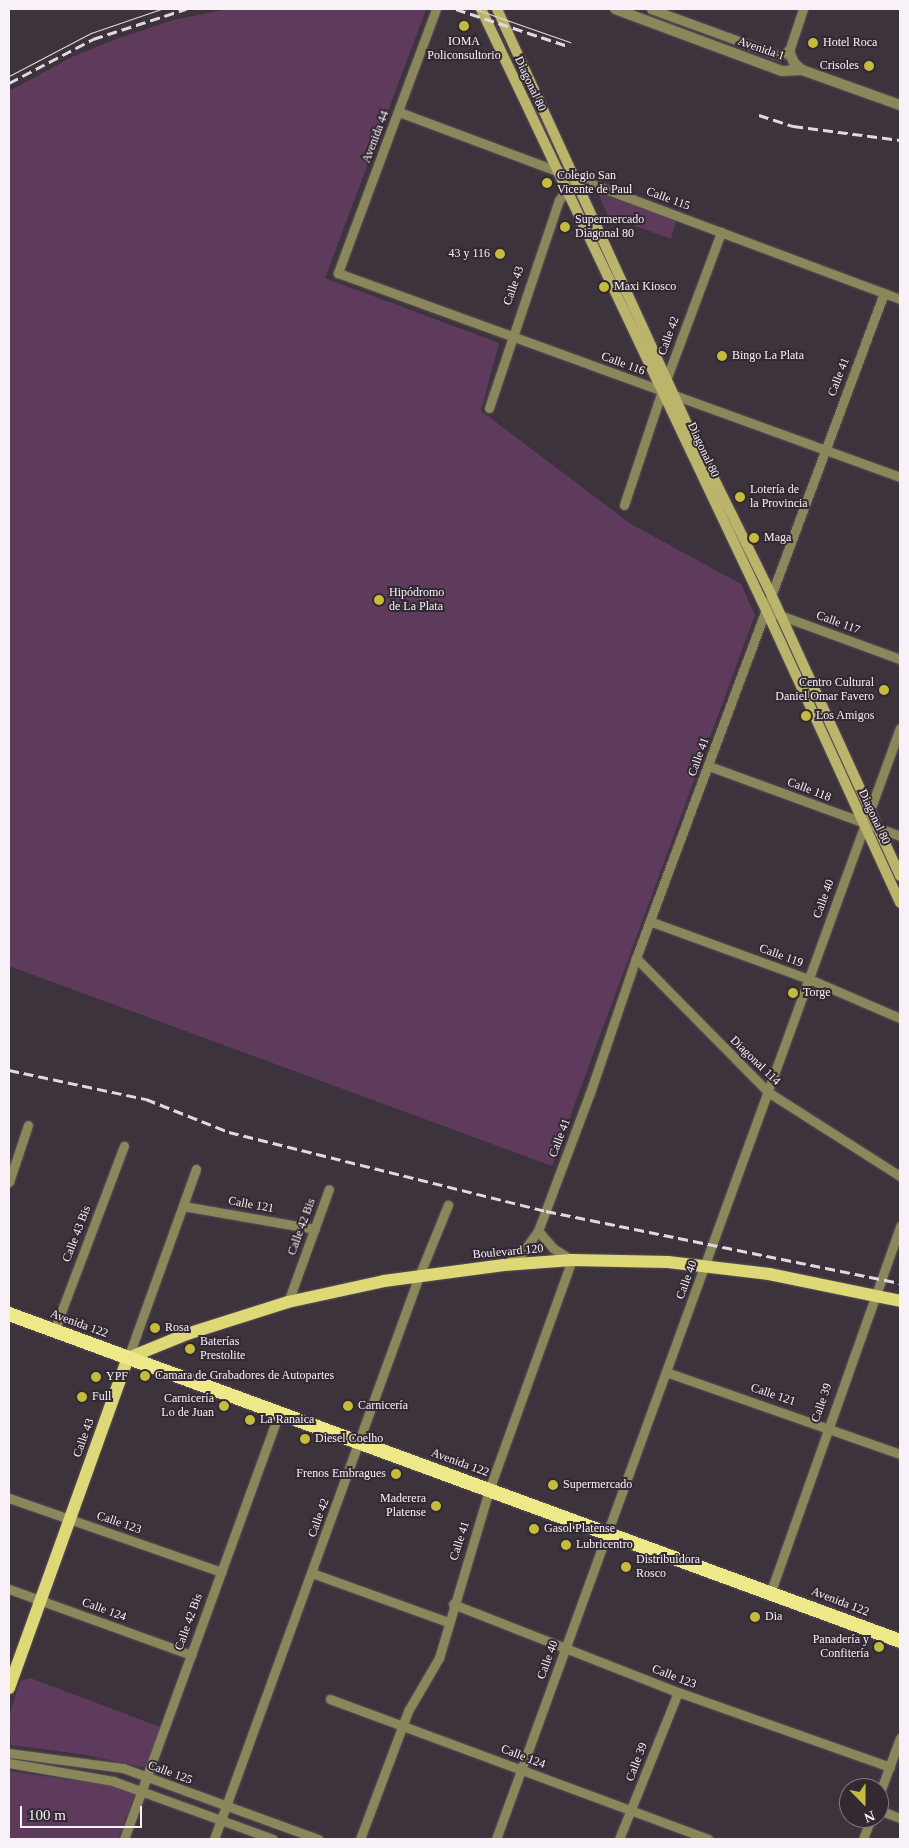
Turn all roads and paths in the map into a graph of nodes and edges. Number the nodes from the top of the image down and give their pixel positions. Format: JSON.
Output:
{"nodes":[{"id":1,"x":436,"y":9,"type":"edge"},
{"id":2,"x":481,"y":9,"type":"edge"},
{"id":3,"x":497,"y":9,"type":"edge"},
{"id":4,"x":615,"y":9,"type":"edge"},
{"id":5,"x":651,"y":9,"type":"edge"},
{"id":6,"x":804,"y":9,"type":"edge"},
{"id":7,"x":789,"y":51,"type":"junction"},
{"id":8,"x":802,"y":70,"type":"junction"},
{"id":9,"x":900,"y":105,"type":"edge"},
{"id":10,"x":399,"y":112,"type":"junction"},
{"id":11,"x":558,"y":172,"type":"junction"},
{"id":12,"x":575,"y":178,"type":"junction"},
{"id":13,"x":566,"y":190,"type":"junction"},
{"id":14,"x":721,"y":232,"type":"junction"},
{"id":15,"x":338,"y":273,"type":"joint"},
{"id":16,"x":884,"y":293,"type":"junction"},
{"id":17,"x":900,"y":299,"type":"edge"},
{"id":18,"x":512,"y":336,"type":"junction"},
{"id":19,"x":667,"y":379,"type":"junction"},
{"id":20,"x":662,"y":391,"type":"junction"},
{"id":21,"x":674,"y":396,"type":"junction"},
{"id":22,"x":489,"y":408,"type":"dead end"},
{"id":23,"x":825,"y":450,"type":"junction"},
{"id":24,"x":900,"y":477,"type":"edge"},
{"id":25,"x":624,"y":506,"type":"dead end"},
{"id":26,"x":771,"y":594,"type":"junction"},
{"id":27,"x":766,"y":610,"type":"junction"},
{"id":28,"x":780,"y":615,"type":"junction"},
{"id":29,"x":900,"y":659,"type":"edge"},
{"id":30,"x":900,"y":728,"type":"edge"},
{"id":31,"x":709,"y":766,"type":"junction"},
{"id":32,"x":870,"y":811,"type":"junction"},
{"id":33,"x":864,"y":824,"type":"junction"},
{"id":34,"x":878,"y":828,"type":"junction"},
{"id":35,"x":900,"y":836,"type":"edge"},
{"id":36,"x":900,"y":876,"type":"edge"},
{"id":37,"x":900,"y":903,"type":"edge"},
{"id":38,"x":652,"y":922,"type":"junction"},
{"id":39,"x":636,"y":958,"type":"junction"},
{"id":40,"x":809,"y":979,"type":"junction"},
{"id":41,"x":900,"y":1018,"type":"edge"},
{"id":42,"x":768,"y":1092,"type":"junction"},
{"id":43,"x":28,"y":1125,"type":"dead end"},
{"id":44,"x":124,"y":1146,"type":"dead end"},
{"id":45,"x":196,"y":1169,"type":"dead end"},
{"id":46,"x":900,"y":1176,"type":"edge"},
{"id":47,"x":9,"y":1182,"type":"edge"},
{"id":48,"x":330,"y":1189,"type":"dead end"},
{"id":49,"x":448,"y":1205,"type":"dead end"},
{"id":50,"x":183,"y":1206,"type":"junction"},
{"id":51,"x":900,"y":1226,"type":"edge"},
{"id":52,"x":315,"y":1228,"type":"junction"},
{"id":53,"x":538,"y":1231,"type":"junction"},
{"id":54,"x":572,"y":1260,"type":"junction"},
{"id":55,"x":504,"y":1265,"type":"junction"},
{"id":56,"x":705,"y":1266,"type":"junction"},
{"id":57,"x":419,"y":1276,"type":"junction"},
{"id":58,"x":873,"y":1295,"type":"junction"},
{"id":59,"x":900,"y":1301,"type":"edge"},
{"id":60,"x":288,"y":1302,"type":"junction"},
{"id":61,"x":9,"y":1314,"type":"edge"},
{"id":62,"x":54,"y":1330,"type":"junction"},
{"id":63,"x":128,"y":1358,"type":"junction"},
{"id":64,"x":666,"y":1372,"type":"junction"},
{"id":65,"x":279,"y":1413,"type":"junction"},
{"id":66,"x":827,"y":1426,"type":"junction"},
{"id":67,"x":360,"y":1442,"type":"junction"},
{"id":68,"x":900,"y":1454,"type":"edge"},
{"id":69,"x":489,"y":1490,"type":"junction"},
{"id":70,"x":9,"y":1498,"type":"edge"},
{"id":71,"x":70,"y":1519,"type":"junction"},
{"id":72,"x":608,"y":1532,"type":"junction"},
{"id":73,"x":221,"y":1572,"type":"junction"},
{"id":74,"x":312,"y":1573,"type":"junction"},
{"id":75,"x":9,"y":1589,"type":"edge"},
{"id":76,"x":771,"y":1591,"type":"junction"},
{"id":77,"x":40,"y":1600,"type":"junction"},
{"id":78,"x":453,"y":1604,"type":"junction"},
{"id":79,"x":448,"y":1622,"type":"junction"},
{"id":80,"x":900,"y":1641,"type":"edge"},
{"id":81,"x":566,"y":1649,"type":"junction"},
{"id":82,"x":191,"y":1655,"type":"junction"},
{"id":83,"x":9,"y":1688,"type":"edge"},
{"id":84,"x":678,"y":1692,"type":"junction"},
{"id":85,"x":330,"y":1698,"type":"dead end"},
{"id":86,"x":403,"y":1724,"type":"junction"},
{"id":87,"x":900,"y":1738,"type":"edge"},
{"id":88,"x":9,"y":1753,"type":"edge"},
{"id":89,"x":9,"y":1763,"type":"edge"},
{"id":90,"x":890,"y":1767,"type":"junction"},
{"id":91,"x":521,"y":1770,"type":"junction"},
{"id":92,"x":146,"y":1777,"type":"junction"},
{"id":93,"x":886,"y":1778,"type":"edge"},
{"id":94,"x":143,"y":1790,"type":"junction"},
{"id":95,"x":226,"y":1806,"type":"junction"},
{"id":96,"x":632,"y":1811,"type":"junction"},
{"id":97,"x":221,"y":1820,"type":"junction"},
{"id":98,"x":124,"y":1839,"type":"edge"},
{"id":99,"x":214,"y":1839,"type":"edge"},
{"id":100,"x":273,"y":1839,"type":"edge"},
{"id":101,"x":318,"y":1839,"type":"edge"},
{"id":102,"x":360,"y":1839,"type":"edge"},
{"id":103,"x":496,"y":1839,"type":"edge"},
{"id":104,"x":619,"y":1839,"type":"edge"},
{"id":105,"x":708,"y":1839,"type":"edge"}],
"edges":[{"from":1,"to":10,"type":"street","name":"Avenida 44"},
{"from":2,"to":11,"type":"main road","name":"Diagonal 80"},
{"from":3,"to":12,"type":"main road","name":"Diagonal 80"},
{"from":4,"to":8,"type":"street","name":"Avenida 1"},
{"from":5,"to":7,"type":"street","name":"Avenida 1"},
{"from":6,"to":7,"type":"street"},
{"from":7,"to":8,"type":"street"},
{"from":8,"to":9,"type":"street","name":"Avenida 1"},
{"from":10,"to":11,"type":"street","name":"Calle 115"},
{"from":10,"to":15,"type":"street","name":"Avenida 44"},
{"from":11,"to":12,"type":"street","name":"Calle 115"},
{"from":11,"to":13,"type":"main road","name":"Diagonal 80"},
{"from":12,"to":13,"type":"street","name":"Calle 43"},
{"from":12,"to":14,"type":"street","name":"Calle 115"},
{"from":12,"to":19,"type":"main road","name":"Diagonal 80"},
{"from":13,"to":18,"type":"street","name":"Calle 43"},
{"from":13,"to":20,"type":"main road","name":"Diagonal 80"},
{"from":14,"to":16,"type":"street","name":"Calle 115"},
{"from":14,"to":19,"type":"street","name":"Calle 42"},
{"from":15,"to":18,"type":"street","name":"Calle 116"},
{"from":16,"to":17,"type":"street","name":"Calle 115"},
{"from":16,"to":23,"type":"street","name":"Calle 41"},
{"from":18,"to":20,"type":"street","name":"Calle 116"},
{"from":18,"to":22,"type":"street","name":"Calle 43"},
{"from":19,"to":20,"type":"street","name":"Calle 42"},
{"from":19,"to":21,"type":"main road","name":"Diagonal 80"},
{"from":20,"to":21,"type":"street","name":"Calle 116"},
{"from":20,"to":25,"type":"street","name":"Calle 42"},
{"from":20,"to":27,"type":"main road","name":"Diagonal 80"},
{"from":21,"to":23,"type":"street","name":"Calle 116"},
{"from":21,"to":26,"type":"main road","name":"Diagonal 80"},
{"from":23,"to":24,"type":"street","name":"Calle 116"},
{"from":23,"to":26,"type":"street","name":"Calle 41"},
{"from":26,"to":27,"type":"street","name":"Calle 41"},
{"from":26,"to":28,"type":"main road","name":"Diagonal 80"},
{"from":27,"to":28,"type":"street","name":"Calle 117"},
{"from":27,"to":31,"type":"street","name":"Calle 41"},
{"from":27,"to":33,"type":"main road","name":"Diagonal 80"},
{"from":28,"to":29,"type":"street","name":"Calle 117"},
{"from":28,"to":32,"type":"main road","name":"Diagonal 80"},
{"from":30,"to":32,"type":"street","name":"Calle 40"},
{"from":31,"to":33,"type":"street","name":"Calle 118"},
{"from":31,"to":38,"type":"street","name":"Calle 41"},
{"from":32,"to":33,"type":"street","name":"Calle 40"},
{"from":32,"to":34,"type":"main road","name":"Diagonal 80"},
{"from":33,"to":34,"type":"street","name":"Calle 118"},
{"from":33,"to":37,"type":"main road","name":"Diagonal 80"},
{"from":33,"to":40,"type":"street","name":"Calle 40"},
{"from":34,"to":35,"type":"street","name":"Calle 118"},
{"from":34,"to":36,"type":"main road","name":"Diagonal 80"},
{"from":38,"to":39,"type":"street","name":"Calle 41"},
{"from":38,"to":40,"type":"street","name":"Calle 119"},
{"from":39,"to":42,"type":"street","name":"Diagonal 114"},
{"from":39,"to":53,"type":"street","name":"Calle 41"},
{"from":40,"to":41,"type":"street","name":"Calle 119"},
{"from":40,"to":42,"type":"street","name":"Calle 40"},
{"from":42,"to":46,"type":"street","name":"Diagonal 114"},
{"from":42,"to":56,"type":"street","name":"Calle 40"},
{"from":43,"to":47,"type":"street"},
{"from":44,"to":62,"type":"street","name":"Calle 43 Bis"},
{"from":45,"to":50,"type":"street","name":"Calle 43"},
{"from":48,"to":52,"type":"street","name":"Calle 42 Bis"},
{"from":49,"to":57,"type":"street","name":"Calle 42"},
{"from":50,"to":52,"type":"street","name":"Calle 121"},
{"from":50,"to":63,"type":"street","name":"Calle 43"},
{"from":51,"to":58,"type":"street","name":"Calle 39"},
{"from":52,"to":60,"type":"street","name":"Calle 42 Bis"},
{"from":53,"to":54,"type":"street"},
{"from":53,"to":55,"type":"street","name":"Calle 41"},
{"from":54,"to":55,"type":"main road","name":"Boulevard 120"},
{"from":54,"to":56,"type":"main road","name":"Boulevard 120"},
{"from":54,"to":69,"type":"street","name":"Calle 41"},
{"from":55,"to":57,"type":"main road","name":"Boulevard 120"},
{"from":56,"to":58,"type":"main road","name":"Boulevard 120"},
{"from":56,"to":64,"type":"street","name":"Calle 40"},
{"from":57,"to":60,"type":"main road","name":"Boulevard 120"},
{"from":57,"to":67,"type":"street","name":"Calle 42"},
{"from":58,"to":59,"type":"main road","name":"Boulevard 120"},
{"from":58,"to":66,"type":"street","name":"Calle 39"},
{"from":60,"to":63,"type":"main road","name":"Boulevard 120"},
{"from":61,"to":62,"type":"highway","name":"Avenida 122"},
{"from":62,"to":63,"type":"highway","name":"Avenida 122"},
{"from":63,"to":65,"type":"highway","name":"Avenida 122"},
{"from":63,"to":71,"type":"main road","name":"Calle 43"},
{"from":64,"to":66,"type":"street","name":"Calle 121"},
{"from":64,"to":72,"type":"street","name":"Calle 40"},
{"from":65,"to":67,"type":"highway","name":"Avenida 122"},
{"from":65,"to":73,"type":"street","name":"Calle 42 Bis"},
{"from":66,"to":68,"type":"street","name":"Calle 121"},
{"from":66,"to":76,"type":"street","name":"Calle 39"},
{"from":67,"to":69,"type":"highway","name":"Avenida 122"},
{"from":67,"to":74,"type":"street","name":"Calle 42"},
{"from":69,"to":72,"type":"highway","name":"Avenida 122"},
{"from":69,"to":78,"type":"street","name":"Calle 41"},
{"from":70,"to":71,"type":"street","name":"Calle 123"},
{"from":71,"to":73,"type":"street","name":"Calle 123"},
{"from":71,"to":77,"type":"main road","name":"Calle 43"},
{"from":72,"to":76,"type":"highway","name":"Avenida 122"},
{"from":72,"to":81,"type":"street","name":"Calle 40"},
{"from":73,"to":82,"type":"street","name":"Calle 42 Bis"},
{"from":74,"to":79,"type":"street"},
{"from":74,"to":95,"type":"street","name":"Calle 42"},
{"from":75,"to":77,"type":"street","name":"Calle 124"},
{"from":76,"to":80,"type":"highway","name":"Avenida 122"},
{"from":77,"to":82,"type":"street","name":"Calle 124"},
{"from":77,"to":83,"type":"main road","name":"Calle 43"},
{"from":78,"to":79,"type":"street","name":"Calle 41"},
{"from":78,"to":81,"type":"street","name":"Calle 123"},
{"from":79,"to":86,"type":"street","name":"Calle 41"},
{"from":81,"to":84,"type":"street","name":"Calle 123"},
{"from":81,"to":91,"type":"street","name":"Calle 40"},
{"from":82,"to":92,"type":"street","name":"Calle 42 Bis"},
{"from":84,"to":90,"type":"street","name":"Calle 123"},
{"from":84,"to":96,"type":"street","name":"Calle 39"},
{"from":85,"to":86,"type":"street","name":"Calle 124"},
{"from":86,"to":91,"type":"street","name":"Calle 124"},
{"from":86,"to":102,"type":"street","name":"Calle 41"},
{"from":87,"to":90,"type":"street"},
{"from":88,"to":92,"type":"street","name":"Calle 125"},
{"from":89,"to":94,"type":"street","name":"Calle 125"},
{"from":90,"to":93,"type":"street"},
{"from":91,"to":96,"type":"street","name":"Calle 124"},
{"from":91,"to":103,"type":"street","name":"Calle 40"},
{"from":92,"to":94,"type":"street","name":"Calle 42 Bis"},
{"from":92,"to":95,"type":"street","name":"Calle 125"},
{"from":94,"to":97,"type":"street","name":"Calle 125"},
{"from":94,"to":98,"type":"street","name":"Calle 42 Bis"},
{"from":95,"to":97,"type":"street","name":"Calle 42"},
{"from":95,"to":101,"type":"street","name":"Calle 125"},
{"from":96,"to":104,"type":"street","name":"Calle 39"},
{"from":96,"to":105,"type":"street","name":"Calle 124"},
{"from":97,"to":99,"type":"street","name":"Calle 42"},
{"from":97,"to":100,"type":"street","name":"Calle 125"}]}
